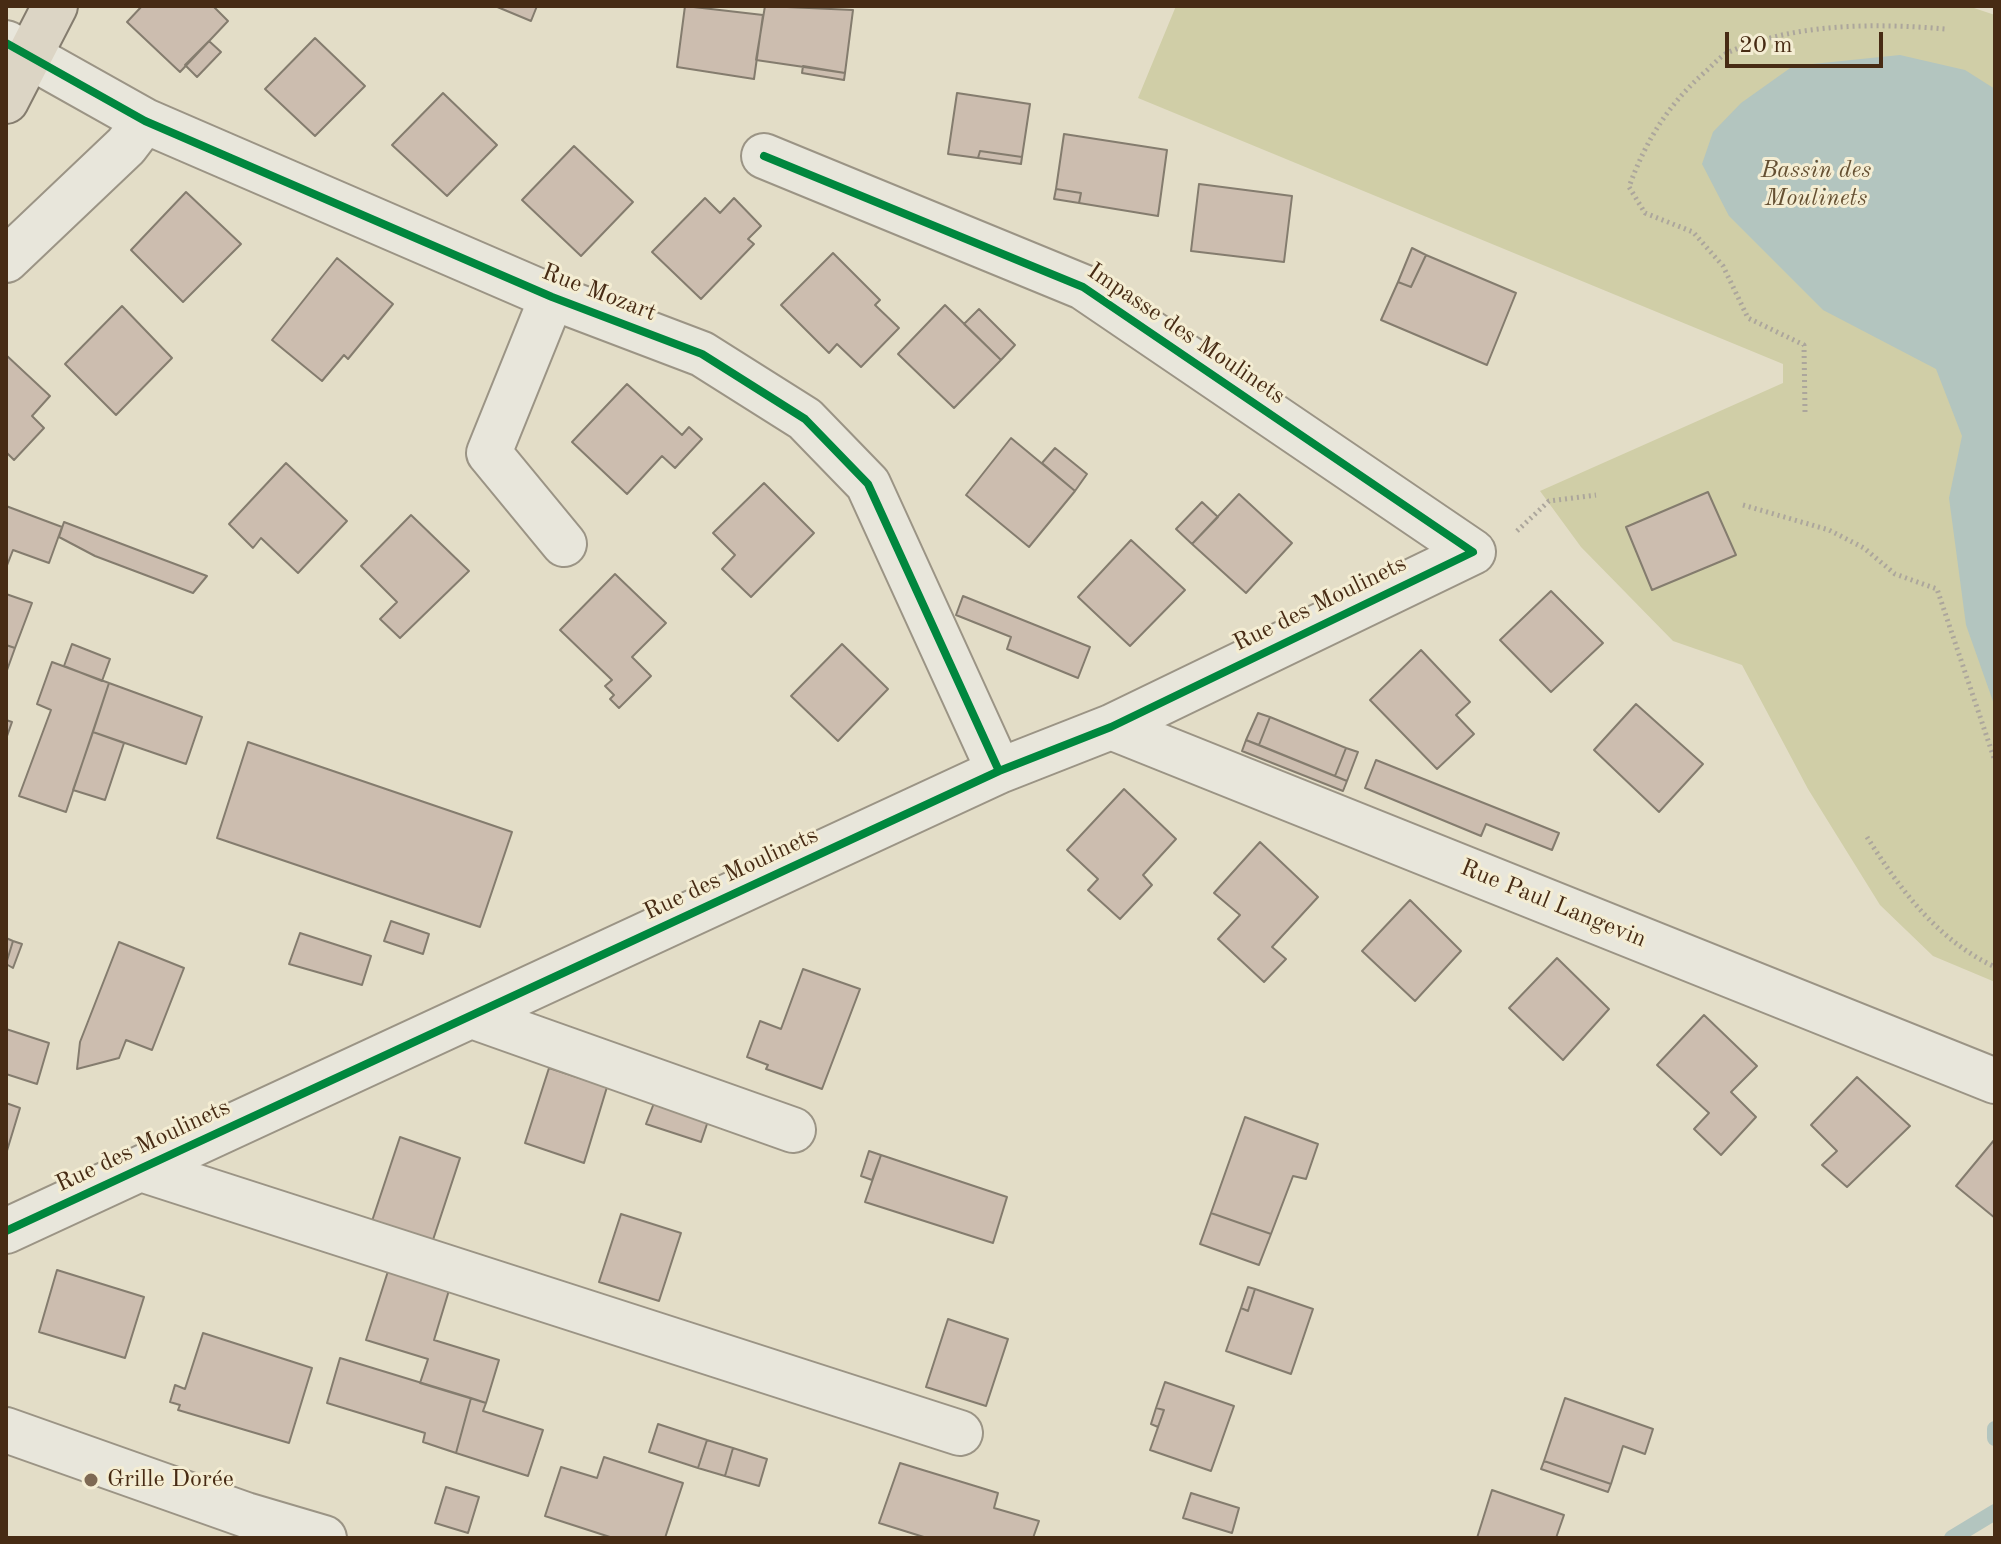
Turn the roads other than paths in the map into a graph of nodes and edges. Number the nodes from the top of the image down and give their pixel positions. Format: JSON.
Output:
{"nodes":[{"id":1,"x":55,"y":6,"type":"edge"},
{"id":2,"x":18,"y":49,"type":"edge"},
{"id":3,"x":6,"y":101,"type":"edge"},
{"id":4,"x":145,"y":121,"type":"junction"},
{"id":5,"x":764,"y":156,"type":"dead end"},
{"id":6,"x":6,"y":260,"type":"edge"},
{"id":7,"x":552,"y":297,"type":"junction"},
{"id":8,"x":564,"y":544,"type":"dead end"},
{"id":9,"x":1473,"y":552,"type":"joint"},
{"id":10,"x":1111,"y":727,"type":"junction"},
{"id":11,"x":999,"y":771,"type":"junction"},
{"id":12,"x":472,"y":1016,"type":"junction"},
{"id":13,"x":1995,"y":1081,"type":"edge"},
{"id":14,"x":793,"y":1130,"type":"dead end"},
{"id":15,"x":141,"y":1169,"type":"junction"},
{"id":16,"x":6,"y":1231,"type":"edge"},
{"id":17,"x":6,"y":1430,"type":"edge"},
{"id":18,"x":960,"y":1433,"type":"dead end"},
{"id":19,"x":243,"y":1526,"type":"edge"},
{"id":20,"x":324,"y":1538,"type":"edge"}],
"edges":[{"from":1,"to":2,"type":"main road"},
{"from":2,"to":3,"type":"main road"},
{"from":2,"to":4,"type":"street","name":"Rue Mozart"},
{"from":4,"to":6,"type":"street"},
{"from":4,"to":7,"type":"street","name":"Rue Mozart"},
{"from":5,"to":9,"type":"street","name":"Impasse des Moulinets"},
{"from":7,"to":8,"type":"street","name":"Rue Mozart"},
{"from":7,"to":11,"type":"street","name":"Rue Mozart"},
{"from":9,"to":10,"type":"street","name":"Rue des Moulinets"},
{"from":10,"to":11,"type":"street","name":"Rue des Moulinets"},
{"from":10,"to":13,"type":"street","name":"Rue Paul Langevin"},
{"from":11,"to":12,"type":"street","name":"Rue des Moulinets"},
{"from":12,"to":14,"type":"street"},
{"from":12,"to":15,"type":"street","name":"Rue des Moulinets"},
{"from":15,"to":16,"type":"street","name":"Rue des Moulinets"},
{"from":15,"to":18,"type":"street"},
{"from":17,"to":19,"type":"street"},
{"from":19,"to":20,"type":"street"}]}
